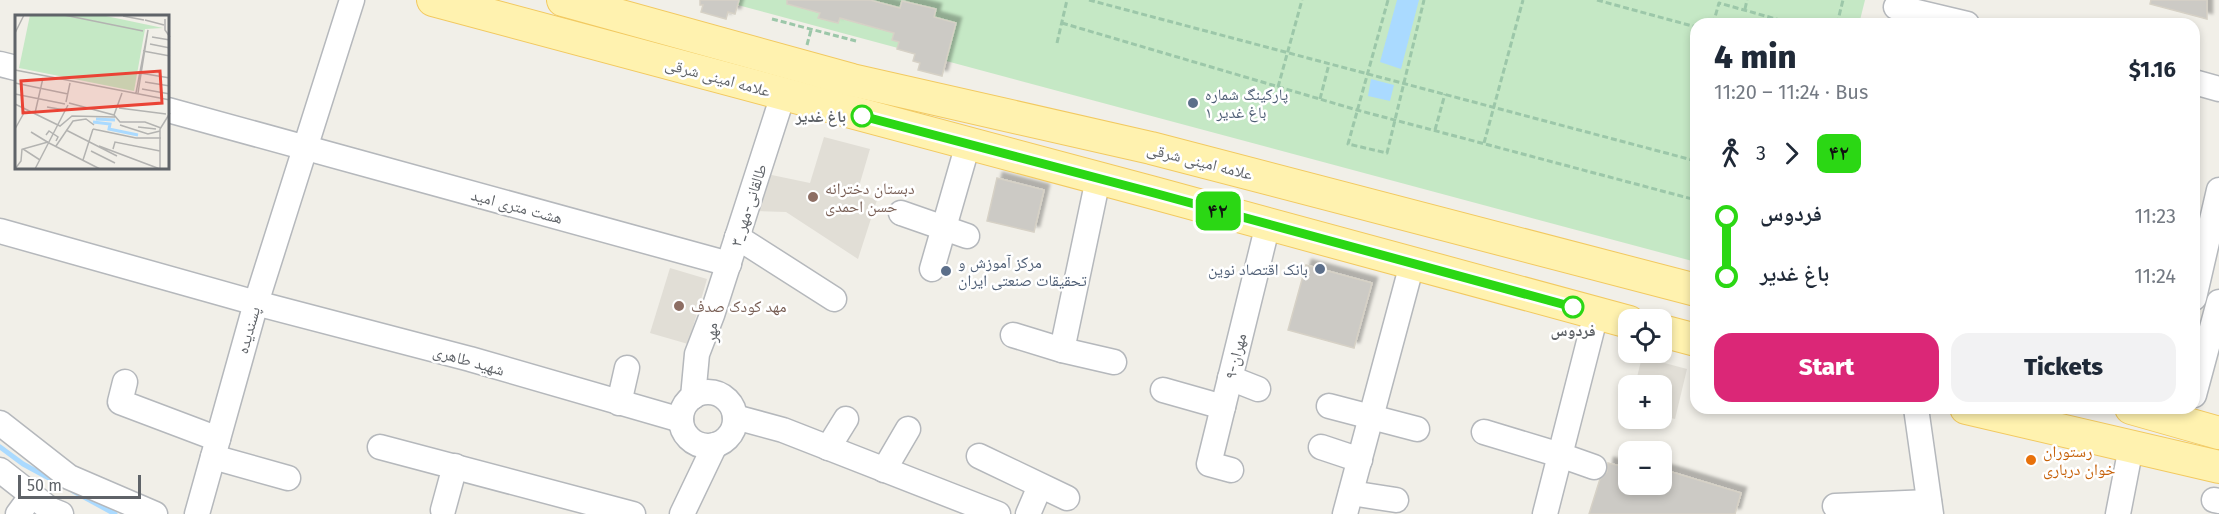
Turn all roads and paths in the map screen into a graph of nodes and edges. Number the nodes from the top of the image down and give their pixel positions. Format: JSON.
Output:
{"nodes":[{"id":1,"x":352,"y":0,"type":"edge"},
{"id":2,"x":434,"y":0,"type":"edge"},
{"id":3,"x":563,"y":0,"type":"edge"},
{"id":4,"x":1067,"y":0,"type":"edge"},
{"id":5,"x":1089,"y":0,"type":"edge"},
{"id":6,"x":1302,"y":0,"type":"edge"},
{"id":7,"x":1388,"y":0,"type":"edge"},
{"id":8,"x":1424,"y":0,"type":"edge"},
{"id":9,"x":1522,"y":0,"type":"edge"},
{"id":10,"x":1597,"y":0,"type":"edge"},
{"id":11,"x":1748,"y":0,"type":"edge"},
{"id":12,"x":1843,"y":0,"type":"edge"},
{"id":13,"x":1745,"y":9,"type":"junction"},
{"id":14,"x":1896,"y":10,"type":"edge"},
{"id":15,"x":1930,"y":13,"type":"edge"},
{"id":16,"x":1715,"y":18,"type":"edge"},
{"id":17,"x":1774,"y":18,"type":"edge"},
{"id":18,"x":1838,"y":18,"type":"edge"},
{"id":19,"x":1946,"y":18,"type":"edge"},
{"id":20,"x":772,"y":19,"type":"dead end"},
{"id":21,"x":1062,"y":23,"type":"junction"},
{"id":22,"x":1690,"y":25,"type":"edge"},
{"id":23,"x":856,"y":41,"type":"dead end"},
{"id":24,"x":1057,"y":44,"type":"dead end"},
{"id":25,"x":1288,"y":53,"type":"junction"},
{"id":26,"x":0,"y":64,"type":"edge"},
{"id":27,"x":1329,"y":64,"type":"junction"},
{"id":28,"x":15,"y":68,"type":"edge"},
{"id":29,"x":1368,"y":74,"type":"junction"},
{"id":30,"x":1403,"y":83,"type":"junction"},
{"id":31,"x":2200,"y":83,"type":"edge"},
{"id":32,"x":1278,"y":87,"type":"junction"},
{"id":33,"x":2219,"y":88,"type":"edge"},
{"id":34,"x":783,"y":94,"type":"junction"},
{"id":35,"x":1445,"y":94,"type":"junction"},
{"id":36,"x":1320,"y":99,"type":"junction"},
{"id":37,"x":1493,"y":107,"type":"junction"},
{"id":38,"x":1357,"y":110,"type":"junction"},
{"id":39,"x":170,"y":111,"type":"edge"},
{"id":40,"x":1395,"y":120,"type":"junction"},
{"id":41,"x":1435,"y":131,"type":"junction"},
{"id":42,"x":968,"y":144,"type":"junction"},
{"id":43,"x":1484,"y":144,"type":"junction"},
{"id":44,"x":305,"y":149,"type":"junction"},
{"id":45,"x":1166,"y":152,"type":"junction"},
{"id":46,"x":1690,"y":159,"type":"edge"},
{"id":47,"x":1098,"y":179,"type":"junction"},
{"id":48,"x":2219,"y":190,"type":"edge"},
{"id":49,"x":1154,"y":193,"type":"junction"},
{"id":50,"x":1690,"y":198,"type":"edge"},
{"id":51,"x":901,"y":213,"type":"dead end"},
{"id":52,"x":2209,"y":218,"type":"edge"},
{"id":53,"x":1268,"y":224,"type":"junction"},
{"id":54,"x":944,"y":228,"type":"junction"},
{"id":55,"x":0,"y":231,"type":"edge"},
{"id":56,"x":967,"y":236,"type":"dead end"},
{"id":57,"x":737,"y":237,"type":"junction"},
{"id":58,"x":729,"y":264,"type":"junction"},
{"id":59,"x":1412,"y":264,"type":"junction"},
{"id":60,"x":2200,"y":266,"type":"edge"},
{"id":61,"x":932,"y":269,"type":"dead end"},
{"id":62,"x":1690,"y":288,"type":"edge"},
{"id":63,"x":834,"y":299,"type":"dead end"},
{"id":64,"x":2219,"y":302,"type":"edge"},
{"id":65,"x":256,"y":303,"type":"junction"},
{"id":66,"x":1596,"y":314,"type":"junction"},
{"id":67,"x":712,"y":315,"type":"joint"},
{"id":68,"x":1618,"y":319,"type":"edge"},
{"id":69,"x":1672,"y":334,"type":"edge"},
{"id":70,"x":1013,"y":335,"type":"dead end"},
{"id":71,"x":2208,"y":336,"type":"edge"},
{"id":72,"x":1690,"y":338,"type":"edge"},
{"id":73,"x":1062,"y":350,"type":"junction"},
{"id":74,"x":1114,"y":362,"type":"dead end"},
{"id":75,"x":627,"y":368,"type":"dead end"},
{"id":76,"x":2200,"y":370,"type":"edge"},
{"id":77,"x":1230,"y":378,"type":"junction"},
{"id":78,"x":125,"y":382,"type":"dead end"},
{"id":79,"x":1258,"y":389,"type":"dead end"},
{"id":80,"x":1163,"y":390,"type":"dead end"},
{"id":81,"x":710,"y":395,"type":"junction"},
{"id":82,"x":619,"y":403,"type":"junction"},
{"id":83,"x":1329,"y":406,"type":"dead end"},
{"id":84,"x":1223,"y":407,"type":"junction"},
{"id":85,"x":1917,"y":414,"type":"edge"},
{"id":86,"x":1991,"y":414,"type":"edge"},
{"id":87,"x":2152,"y":414,"type":"edge"},
{"id":88,"x":735,"y":417,"type":"junction"},
{"id":89,"x":1371,"y":418,"type":"junction"},
{"id":90,"x":846,"y":419,"type":"dead end"},
{"id":91,"x":0,"y":423,"type":"edge"},
{"id":92,"x":685,"y":428,"type":"junction"},
{"id":93,"x":908,"y":429,"type":"dead end"},
{"id":94,"x":1417,"y":429,"type":"dead end"},
{"id":95,"x":783,"y":430,"type":"junction"},
{"id":96,"x":1484,"y":432,"type":"dead end"},
{"id":97,"x":2219,"y":433,"type":"edge"},
{"id":98,"x":715,"y":445,"type":"junction"},
{"id":99,"x":380,"y":447,"type":"dead end"},
{"id":100,"x":1321,"y":447,"type":"dead end"},
{"id":101,"x":2131,"y":447,"type":"junction"},
{"id":102,"x":216,"y":448,"type":"junction"},
{"id":103,"x":828,"y":448,"type":"junction"},
{"id":104,"x":1560,"y":454,"type":"junction"},
{"id":105,"x":979,"y":456,"type":"dead end"},
{"id":106,"x":1360,"y":460,"type":"junction"},
{"id":107,"x":455,"y":466,"type":"junction"},
{"id":108,"x":1594,"y":467,"type":"dead end"},
{"id":109,"x":2219,"y":467,"type":"edge"},
{"id":110,"x":0,"y":470,"type":"edge"},
{"id":111,"x":884,"y":470,"type":"junction"},
{"id":112,"x":1231,"y":470,"type":"dead end"},
{"id":113,"x":288,"y":478,"type":"dead end"},
{"id":114,"x":1040,"y":486,"type":"junction"},
{"id":115,"x":1067,"y":498,"type":"dead end"},
{"id":116,"x":1396,"y":500,"type":"dead end"},
{"id":117,"x":1348,"y":503,"type":"edge"},
{"id":118,"x":25,"y":505,"type":"edge"},
{"id":119,"x":1835,"y":506,"type":"dead end"},
{"id":120,"x":1930,"y":508,"type":"edge"},
{"id":121,"x":685,"y":509,"type":"edge"},
{"id":122,"x":444,"y":510,"type":"dead end"},
{"id":123,"x":61,"y":514,"type":"edge"},
{"id":124,"x":155,"y":514,"type":"edge"},
{"id":125,"x":197,"y":514,"type":"edge"},
{"id":126,"x":633,"y":514,"type":"edge"},
{"id":127,"x":998,"y":514,"type":"edge"},
{"id":128,"x":1028,"y":514,"type":"edge"},
{"id":129,"x":1545,"y":514,"type":"edge"},
{"id":130,"x":2118,"y":514,"type":"edge"}],
"edges":[{"from":1,"to":44,"type":"street","name":"پسندیده"},
{"from":2,"to":34,"type":"main road","name":"علامه امینی شرقی"},
{"from":3,"to":45,"type":"main road","name":"علامه امینی شرقی"},
{"from":4,"to":21,"type":"path"},
{"from":5,"to":25,"type":"path"},
{"from":6,"to":25,"type":"path"},
{"from":7,"to":29,"type":"path"},
{"from":8,"to":30,"type":"path"},
{"from":9,"to":37,"type":"path"},
{"from":10,"to":22,"type":"path"},
{"from":11,"to":13,"type":"path"},
{"from":12,"to":18,"type":"path"},
{"from":13,"to":16,"type":"path"},
{"from":13,"to":17,"type":"path"},
{"from":14,"to":15,"type":"street"},
{"from":15,"to":19,"type":"street"},
{"from":20,"to":23,"type":"path"},
{"from":21,"to":24,"type":"path"},
{"from":21,"to":32,"type":"path"},
{"from":25,"to":27,"type":"path"},
{"from":25,"to":32,"type":"path"},
{"from":26,"to":28,"type":"street"},
{"from":27,"to":29,"type":"path"},
{"from":27,"to":36,"type":"path"},
{"from":29,"to":30,"type":"path"},
{"from":29,"to":38,"type":"path"},
{"from":30,"to":35,"type":"path"},
{"from":30,"to":40,"type":"path"},
{"from":31,"to":33,"type":"street"},
{"from":32,"to":36,"type":"path"},
{"from":34,"to":42,"type":"main road","name":"علامه امینی شرقی"},
{"from":34,"to":57,"type":"street","name":"۳_طالقانی-مهر"},
{"from":35,"to":37,"type":"path"},
{"from":35,"to":41,"type":"path"},
{"from":36,"to":38,"type":"path"},
{"from":37,"to":43,"type":"path"},
{"from":37,"to":46,"type":"path"},
{"from":38,"to":40,"type":"path"},
{"from":38,"to":40,"type":"path"},
{"from":39,"to":44,"type":"street","name":"هشت متری امید"},
{"from":40,"to":41,"type":"path"},
{"from":41,"to":43,"type":"path"},
{"from":42,"to":47,"type":"main road","name":"علامه امینی شرقی"},
{"from":42,"to":54,"type":"street"},
{"from":43,"to":50,"type":"path"},
{"from":44,"to":58,"type":"street","name":"هشت متری امید"},
{"from":44,"to":65,"type":"street","name":"پسندیده"},
{"from":45,"to":49,"type":"main road"},
{"from":45,"to":62,"type":"main road","name":"علامه امینی شرقی"},
{"from":47,"to":49,"type":"main road","name":"علامه امینی شرقی"},
{"from":47,"to":73,"type":"street"},
{"from":48,"to":52,"type":"street"},
{"from":49,"to":53,"type":"main road","name":"علامه امینی شرقی"},
{"from":51,"to":54,"type":"street"},
{"from":52,"to":60,"type":"street"},
{"from":53,"to":59,"type":"main road","name":"علامه امینی شرقی"},
{"from":53,"to":77,"type":"street","name":"۹-مهران"},
{"from":54,"to":56,"type":"street"},
{"from":54,"to":61,"type":"street"},
{"from":55,"to":65,"type":"street","name":"شهید طاهری"},
{"from":57,"to":58,"type":"street","name":"۳_طالقانی-مهر"},
{"from":57,"to":63,"type":"street"},
{"from":58,"to":67,"type":"street","name":"۳_طالقانی-مهر"},
{"from":59,"to":66,"type":"main road","name":"علامه امینی شرقی"},
{"from":59,"to":89,"type":"street"},
{"from":64,"to":71,"type":"street"},
{"from":65,"to":82,"type":"street","name":"شهید طاهری"},
{"from":65,"to":102,"type":"street","name":"پسندیده"},
{"from":66,"to":68,"type":"main road","name":"علامه امینی شرقی"},
{"from":66,"to":104,"type":"street"},
{"from":67,"to":81,"type":"street","name":"مهر"},
{"from":69,"to":72,"type":"main road"},
{"from":70,"to":73,"type":"street"},
{"from":71,"to":76,"type":"street"},
{"from":73,"to":74,"type":"street"},
{"from":75,"to":82,"type":"street"},
{"from":77,"to":79,"type":"street"},
{"from":77,"to":84,"type":"street","name":"۹-مهران"},
{"from":78,"to":102,"type":"street"},
{"from":80,"to":84,"type":"street"},
{"from":81,"to":88,"type":"street"},
{"from":81,"to":92,"type":"street"},
{"from":81,"to":95,"type":"street"},
{"from":82,"to":92,"type":"street","name":"شهید طاهری"},
{"from":83,"to":89,"type":"street"},
{"from":84,"to":112,"type":"street","name":"۹-مهران"},
{"from":85,"to":120,"type":"street"},
{"from":86,"to":101,"type":"main road"},
{"from":87,"to":97,"type":"main road"},
{"from":88,"to":95,"type":"street"},
{"from":88,"to":98,"type":"street"},
{"from":89,"to":94,"type":"street"},
{"from":89,"to":106,"type":"street"},
{"from":90,"to":103,"type":"street"},
{"from":91,"to":124,"type":"street"},
{"from":92,"to":98,"type":"street"},
{"from":92,"to":121,"type":"street"},
{"from":93,"to":111,"type":"street"},
{"from":95,"to":103,"type":"street"},
{"from":96,"to":104,"type":"street"},
{"from":98,"to":121,"type":"street"},
{"from":99,"to":107,"type":"street"},
{"from":100,"to":106,"type":"street"},
{"from":101,"to":109,"type":"main road"},
{"from":101,"to":130,"type":"street"},
{"from":102,"to":113,"type":"street"},
{"from":102,"to":125,"type":"street","name":"پسندیده"},
{"from":103,"to":111,"type":"street"},
{"from":104,"to":108,"type":"street"},
{"from":104,"to":129,"type":"street"},
{"from":105,"to":114,"type":"street"},
{"from":106,"to":117,"type":"street"},
{"from":107,"to":122,"type":"street"},
{"from":107,"to":126,"type":"street"},
{"from":110,"to":118,"type":"street"},
{"from":111,"to":127,"type":"street"},
{"from":114,"to":115,"type":"street"},
{"from":114,"to":128,"type":"street"},
{"from":116,"to":117,"type":"street"},
{"from":118,"to":123,"type":"street"},
{"from":119,"to":120,"type":"street"}]}
